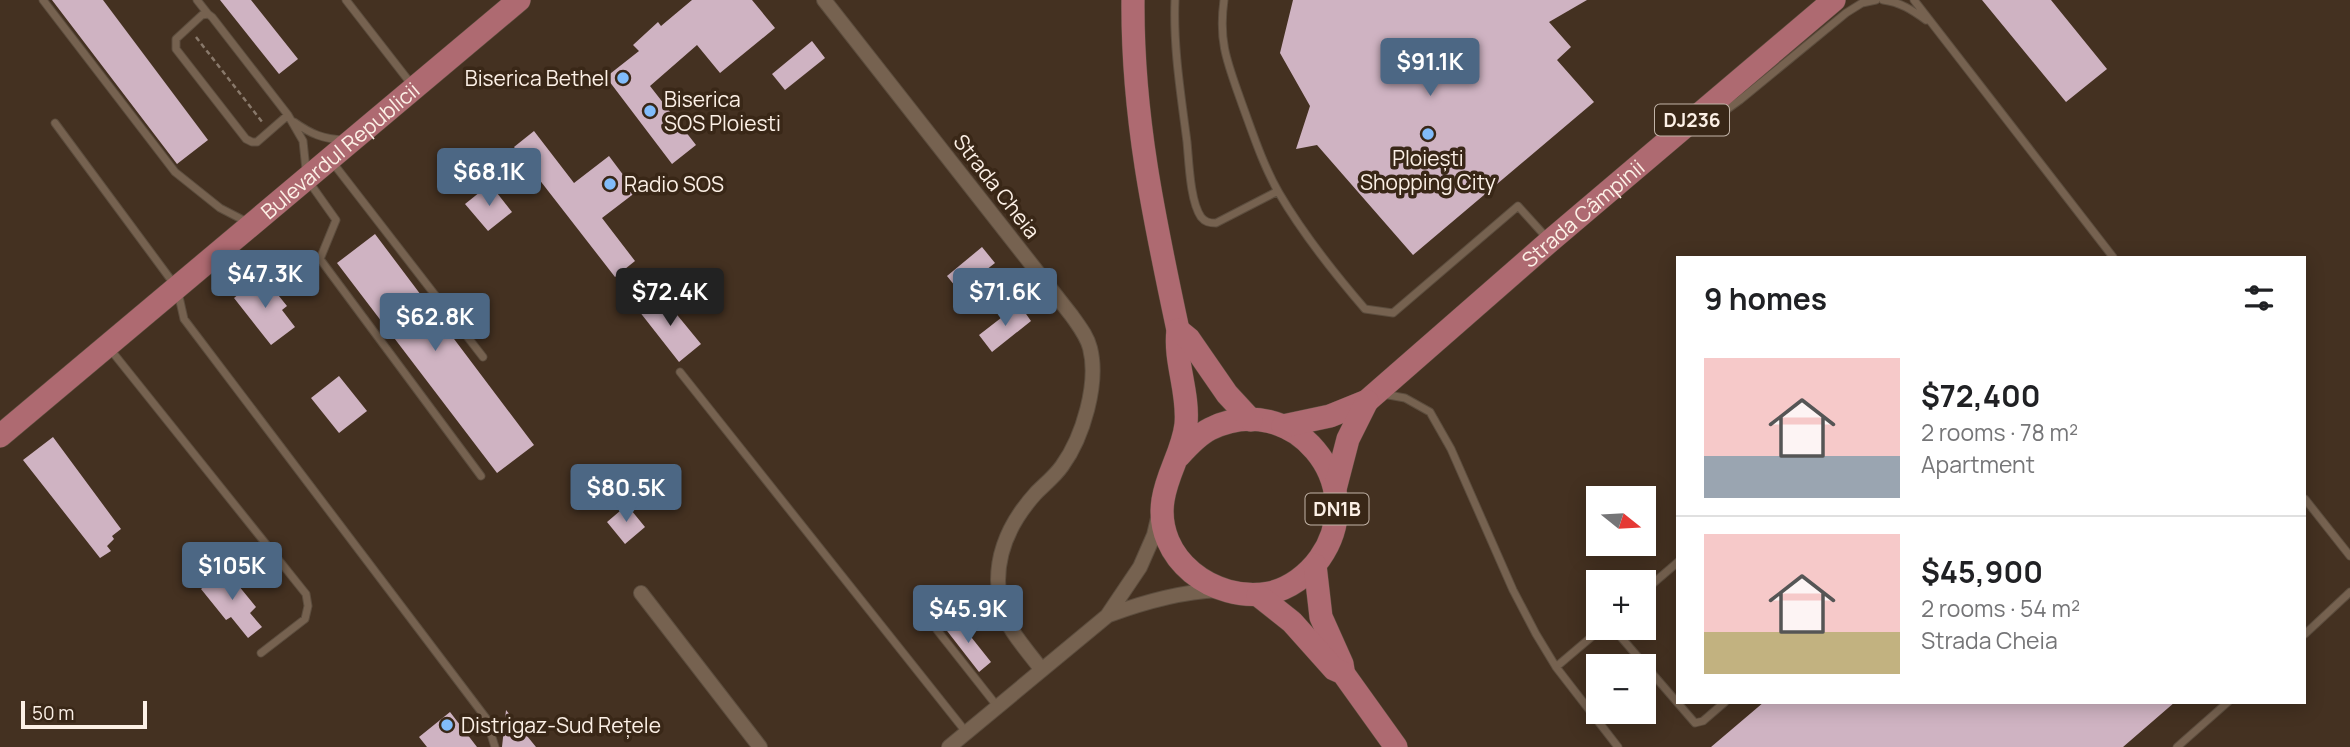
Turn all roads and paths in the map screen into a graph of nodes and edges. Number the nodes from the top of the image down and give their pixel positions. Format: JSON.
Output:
{"nodes":[{"id":1,"x":43,"y":0,"type":"edge"},
{"id":2,"x":197,"y":0,"type":"edge"},
{"id":3,"x":346,"y":0,"type":"edge"},
{"id":4,"x":519,"y":0,"type":"edge"},
{"id":5,"x":824,"y":0,"type":"edge"},
{"id":6,"x":1133,"y":0,"type":"edge"},
{"id":7,"x":1175,"y":0,"type":"edge"},
{"id":8,"x":1224,"y":0,"type":"edge"},
{"id":9,"x":1834,"y":0,"type":"edge"},
{"id":10,"x":1876,"y":0,"type":"edge"},
{"id":11,"x":1883,"y":0,"type":"edge"},
{"id":12,"x":1917,"y":2,"type":"edge"},
{"id":13,"x":208,"y":14,"type":"junction"},
{"id":14,"x":1933,"y":25,"type":"junction"},
{"id":15,"x":188,"y":27,"type":"junction"},
{"id":16,"x":414,"y":89,"type":"junction"},
{"id":17,"x":291,"y":119,"type":"junction"},
{"id":18,"x":55,"y":123,"type":"dead end"},
{"id":19,"x":269,"y":131,"type":"junction"},
{"id":20,"x":1678,"y":133,"type":"junction"},
{"id":21,"x":352,"y":141,"type":"junction"},
{"id":22,"x":331,"y":159,"type":"junction"},
{"id":23,"x":307,"y":179,"type":"junction"},
{"id":24,"x":1278,"y":191,"type":"junction"},
{"id":25,"x":253,"y":225,"type":"junction"},
{"id":26,"x":1550,"y":241,"type":"junction"},
{"id":27,"x":2112,"y":256,"type":"edge"},
{"id":28,"x":177,"y":288,"type":"junction"},
{"id":29,"x":1178,"y":330,"type":"junction"},
{"id":30,"x":108,"y":346,"type":"junction"},
{"id":31,"x":483,"y":357,"type":"dead end"},
{"id":32,"x":680,"y":372,"type":"dead end"},
{"id":33,"x":1371,"y":397,"type":"junction"},
{"id":34,"x":1251,"y":419,"type":"junction"},
{"id":35,"x":1283,"y":426,"type":"junction"},
{"id":36,"x":0,"y":436,"type":"edge"},
{"id":37,"x":1179,"y":457,"type":"junction"},
{"id":38,"x":481,"y":476,"type":"dead end"},
{"id":39,"x":1335,"y":489,"type":"junction"},
{"id":40,"x":2306,"y":500,"type":"edge"},
{"id":41,"x":1163,"y":502,"type":"junction"},
{"id":42,"x":2350,"y":556,"type":"edge"},
{"id":43,"x":1676,"y":564,"type":"edge"},
{"id":44,"x":1315,"y":565,"type":"junction"},
{"id":45,"x":1656,"y":581,"type":"edge"},
{"id":46,"x":998,"y":589,"type":"junction"},
{"id":47,"x":1221,"y":590,"type":"junction"},
{"id":48,"x":2350,"y":592,"type":"edge"},
{"id":49,"x":641,"y":593,"type":"dead end"},
{"id":50,"x":1258,"y":594,"type":"junction"},
{"id":51,"x":1107,"y":616,"type":"junction"},
{"id":52,"x":2306,"y":633,"type":"edge"},
{"id":53,"x":1588,"y":640,"type":"edge"},
{"id":54,"x":1623,"y":640,"type":"edge"},
{"id":55,"x":261,"y":653,"type":"dead end"},
{"id":56,"x":1556,"y":667,"type":"junction"},
{"id":57,"x":1041,"y":669,"type":"junction"},
{"id":58,"x":1343,"y":673,"type":"junction"},
{"id":59,"x":1676,"y":701,"type":"edge"},
{"id":60,"x":1679,"y":704,"type":"edge"},
{"id":61,"x":1723,"y":704,"type":"edge"},
{"id":62,"x":2226,"y":704,"type":"edge"},
{"id":63,"x":997,"y":706,"type":"junction"},
{"id":64,"x":966,"y":732,"type":"junction"},
{"id":65,"x":495,"y":747,"type":"edge"},
{"id":66,"x":760,"y":747,"type":"edge"},
{"id":67,"x":948,"y":747,"type":"edge"},
{"id":68,"x":1396,"y":747,"type":"edge"},
{"id":69,"x":1618,"y":747,"type":"edge"},
{"id":70,"x":2177,"y":747,"type":"edge"}],
"edges":[{"from":1,"to":25,"type":"lane"},
{"from":2,"to":13,"type":"lane"},
{"from":3,"to":16,"type":"lane"},
{"from":4,"to":16,"type":"main road","name":"Bulevardul Republicii"},
{"from":5,"to":46,"type":"street","name":"Strada Cheia"},
{"from":6,"to":29,"type":"main road","number":"DN1B"},
{"from":7,"to":24,"type":"lane"},
{"from":8,"to":24,"type":"lane"},
{"from":9,"to":20,"type":"main road","name":"Strada Câmpinii","number":"DJ236"},
{"from":10,"to":20,"type":"lane"},
{"from":11,"to":14,"type":"lane"},
{"from":12,"to":14,"type":"lane"},
{"from":13,"to":15,"type":"lane"},
{"from":13,"to":17,"type":"lane"},
{"from":14,"to":27,"type":"lane"},
{"from":15,"to":19,"type":"path"},
{"from":15,"to":19,"type":"lane"},
{"from":16,"to":21,"type":"main road","name":"Bulevardul Republicii"},
{"from":17,"to":19,"type":"lane"},
{"from":17,"to":21,"type":"lane"},
{"from":17,"to":23,"type":"lane"},
{"from":18,"to":28,"type":"lane"},
{"from":20,"to":26,"type":"main road","name":"Strada Câmpinii","number":"DJ236"},
{"from":21,"to":22,"type":"main road","name":"Bulevardul Republicii"},
{"from":22,"to":23,"type":"main road","name":"Bulevardul Republicii"},
{"from":22,"to":31,"type":"lane"},
{"from":23,"to":25,"type":"main road","name":"Bulevardul Republicii"},
{"from":23,"to":38,"type":"lane"},
{"from":24,"to":26,"type":"lane"},
{"from":25,"to":28,"type":"main road","name":"Bulevardul Republicii"},
{"from":26,"to":33,"type":"main road","name":"Strada Câmpinii","number":"DJ236"},
{"from":28,"to":30,"type":"main road","name":"Bulevardul Republicii"},
{"from":28,"to":65,"type":"lane"},
{"from":29,"to":34,"type":"main road","number":"DN1B"},
{"from":29,"to":37,"type":"main road","number":"DN1B"},
{"from":30,"to":36,"type":"main road","name":"Bulevardul Republicii"},
{"from":30,"to":55,"type":"lane"},
{"from":32,"to":64,"type":"lane"},
{"from":33,"to":35,"type":"main road","number":"DJ236"},
{"from":33,"to":39,"type":"main road","number":"DJ236"},
{"from":33,"to":56,"type":"lane"},
{"from":34,"to":35,"type":"main road","number":"DN1B"},
{"from":34,"to":37,"type":"main road","number":"DN1B"},
{"from":35,"to":39,"type":"main road","number":"DN1B"},
{"from":37,"to":41,"type":"main road","number":"DN1B"},
{"from":39,"to":44,"type":"main road","number":"DN1B"},
{"from":40,"to":42,"type":"lane"},
{"from":41,"to":47,"type":"main road","number":"DN1B"},
{"from":41,"to":51,"type":"street"},
{"from":43,"to":45,"type":"lane"},
{"from":44,"to":50,"type":"main road","number":"DN1B"},
{"from":44,"to":58,"type":"main road"},
{"from":46,"to":57,"type":"street","name":"Strada Cheia"},
{"from":46,"to":63,"type":"lane"},
{"from":47,"to":50,"type":"main road","number":"DN1B"},
{"from":47,"to":51,"type":"street"},
{"from":48,"to":52,"type":"lane"},
{"from":49,"to":66,"type":"street"},
{"from":50,"to":58,"type":"main road"},
{"from":51,"to":57,"type":"street"},
{"from":53,"to":56,"type":"lane"},
{"from":54,"to":59,"type":"lane"},
{"from":56,"to":69,"type":"lane"},
{"from":57,"to":63,"type":"street"},
{"from":58,"to":68,"type":"main road"},
{"from":60,"to":61,"type":"lane"},
{"from":62,"to":70,"type":"lane"},
{"from":63,"to":64,"type":"street"},
{"from":64,"to":67,"type":"street"}]}
